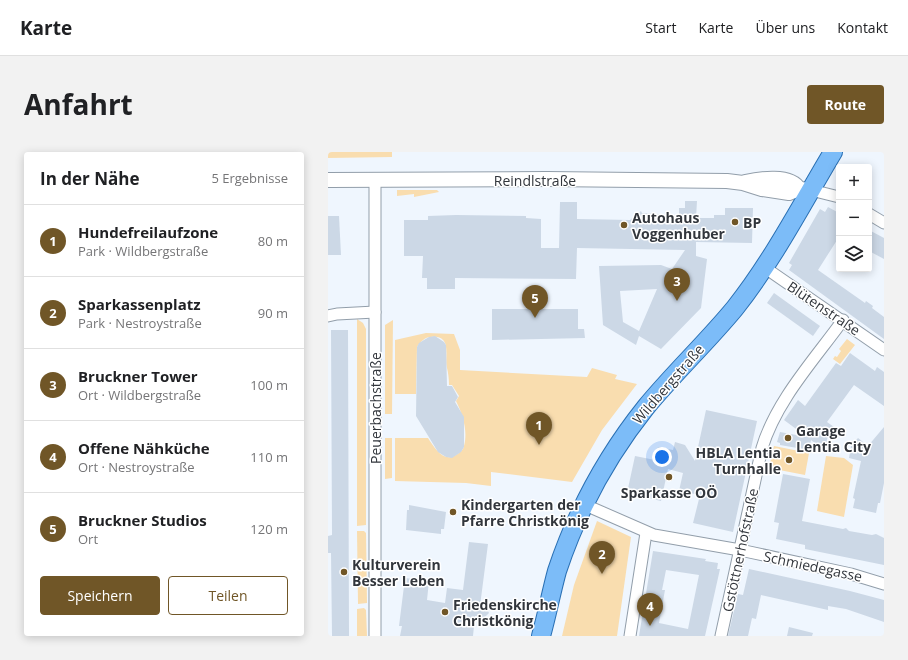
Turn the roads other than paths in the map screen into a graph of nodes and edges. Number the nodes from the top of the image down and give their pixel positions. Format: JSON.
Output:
{"nodes":[{"id":1,"x":833,"y":152,"type":"edge"},
{"id":2,"x":328,"y":180,"type":"edge"},
{"id":3,"x":375,"y":180,"type":"junction"},
{"id":4,"x":805,"y":190,"type":"junction"},
{"id":5,"x":836,"y":196,"type":"edge"},
{"id":6,"x":872,"y":216,"type":"edge"},
{"id":7,"x":884,"y":223,"type":"edge"},
{"id":8,"x":764,"y":267,"type":"junction"},
{"id":9,"x":375,"y":312,"type":"junction"},
{"id":10,"x":328,"y":316,"type":"edge"},
{"id":11,"x":843,"y":320,"type":"junction"},
{"id":12,"x":884,"y":350,"type":"edge"},
{"id":13,"x":583,"y":504,"type":"junction"},
{"id":14,"x":646,"y":533,"type":"junction"},
{"id":15,"x":740,"y":550,"type":"junction"},
{"id":16,"x":884,"y":584,"type":"edge"},
{"id":17,"x":375,"y":636,"type":"edge"},
{"id":18,"x":541,"y":636,"type":"edge"},
{"id":19,"x":630,"y":636,"type":"edge"},
{"id":20,"x":721,"y":636,"type":"edge"}],
"edges":[{"from":1,"to":4,"type":"main road","name":"Wildbergstraße"},
{"from":2,"to":3,"type":"street","name":"Reindlstraße"},
{"from":3,"to":4,"type":"street","name":"Reindlstraße"},
{"from":3,"to":9,"type":"street","name":"Peuerbachstraße"},
{"from":4,"to":5,"type":"street","name":"Reindlstraße"},
{"from":4,"to":8,"type":"main road","name":"Wildbergstraße"},
{"from":6,"to":7,"type":"street"},
{"from":8,"to":11,"type":"street","name":"Blütenstraße"},
{"from":8,"to":13,"type":"main road","name":"Wildbergstraße"},
{"from":9,"to":10,"type":"street"},
{"from":9,"to":17,"type":"street","name":"Peuerbachstraße"},
{"from":11,"to":12,"type":"street","name":"Blütenstraße"},
{"from":11,"to":15,"type":"street","name":"Gstöttnerhofstraße"},
{"from":13,"to":14,"type":"street","name":"Schmiedegasse"},
{"from":13,"to":18,"type":"main road","name":"Wildbergstraße"},
{"from":14,"to":15,"type":"street","name":"Schmiedegasse"},
{"from":14,"to":19,"type":"street"},
{"from":15,"to":16,"type":"street","name":"Schmiedegasse"},
{"from":15,"to":20,"type":"street","name":"Gstöttnerhofstraße"}]}
